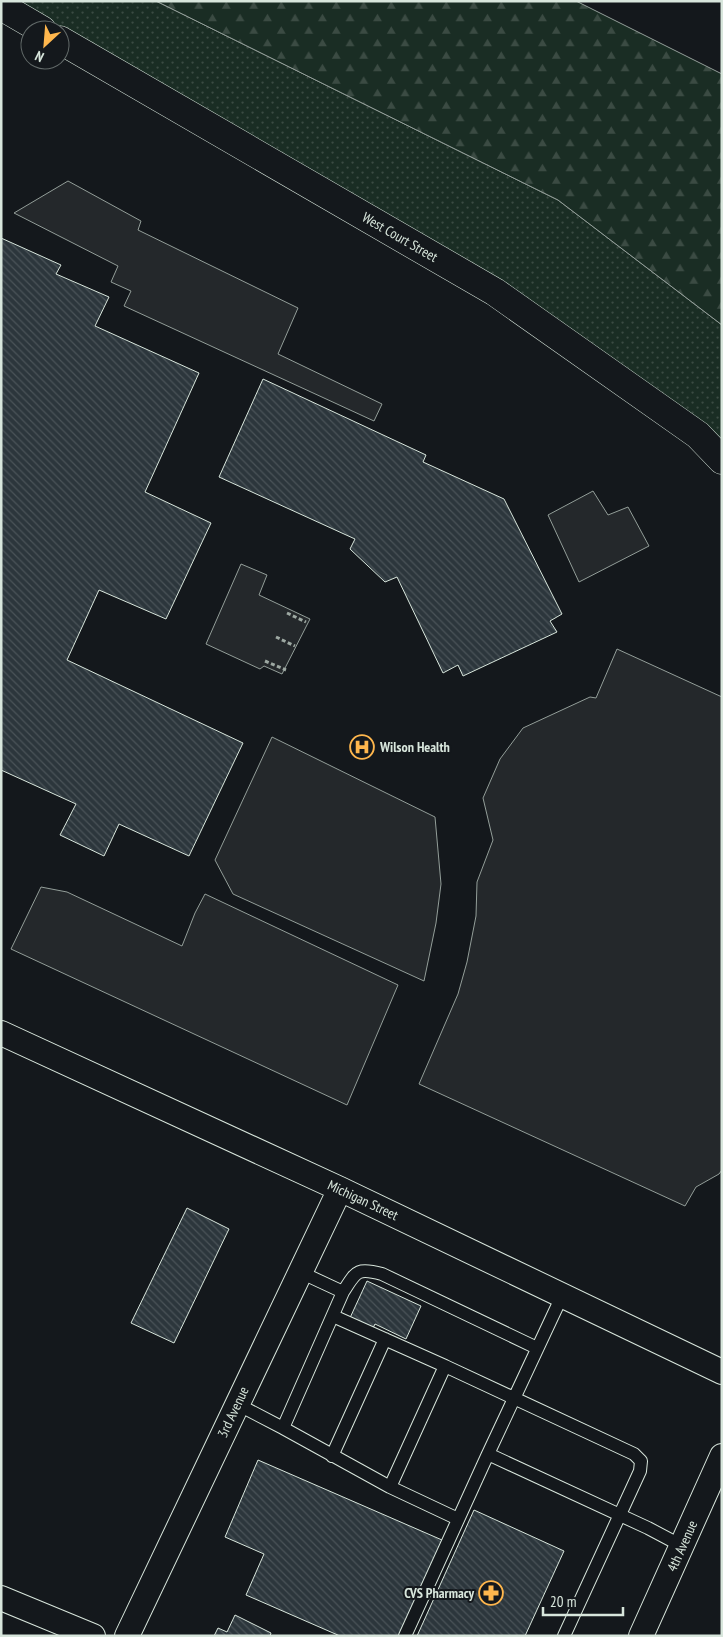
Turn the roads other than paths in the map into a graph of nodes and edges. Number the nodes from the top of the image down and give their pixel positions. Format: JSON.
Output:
{"nodes":[{"id":1,"x":1,"y":6,"type":"edge"},
{"id":2,"x":25,"y":20,"type":"edge"},
{"id":3,"x":70,"y":46,"type":"edge"},
{"id":4,"x":722,"y":460,"type":"edge"},
{"id":5,"x":1,"y":1033,"type":"edge"},
{"id":6,"x":340,"y":1189,"type":"junction"},
{"id":7,"x":300,"y":1272,"type":"junction"},
{"id":8,"x":343,"y":1292,"type":"junction"},
{"id":9,"x":562,"y":1296,"type":"junction"},
{"id":10,"x":333,"y":1316,"type":"junction"},
{"id":11,"x":385,"y":1339,"type":"junction"},
{"id":12,"x":537,"y":1348,"type":"junction"},
{"id":13,"x":445,"y":1366,"type":"junction"},
{"id":14,"x":722,"y":1372,"type":"edge"},
{"id":15,"x":514,"y":1398,"type":"junction"},
{"id":16,"x":237,"y":1404,"type":"junction"},
{"id":17,"x":283,"y":1428,"type":"junction"},
{"id":18,"x":488,"y":1454,"type":"junction"},
{"id":19,"x":332,"y":1456,"type":"junction"},
{"id":20,"x":722,"y":1456,"type":"edge"},
{"id":21,"x":390,"y":1486,"type":"junction"},
{"id":22,"x":620,"y":1515,"type":"junction"},
{"id":23,"x":458,"y":1519,"type":"junction"},
{"id":24,"x":682,"y":1546,"type":"junction"},
{"id":25,"x":1,"y":1598,"type":"edge"},
{"id":26,"x":93,"y":1636,"type":"edge"},
{"id":27,"x":127,"y":1636,"type":"edge"},
{"id":28,"x":405,"y":1636,"type":"edge"},
{"id":29,"x":564,"y":1636,"type":"edge"},
{"id":30,"x":641,"y":1636,"type":"edge"}],
"edges":[{"from":1,"to":2,"type":"main road"},
{"from":3,"to":4,"type":"main road","name":"West Court Street"},
{"from":5,"to":6,"type":"street","name":"Michigan Street"},
{"from":6,"to":7,"type":"street","name":"3rd Avenue"},
{"from":6,"to":9,"type":"street","name":"Michigan Street"},
{"from":7,"to":8,"type":"lane"},
{"from":7,"to":16,"type":"street","name":"3rd Avenue"},
{"from":8,"to":10,"type":"lane"},
{"from":8,"to":12,"type":"lane"},
{"from":9,"to":12,"type":"lane"},
{"from":9,"to":14,"type":"street","name":"Michigan Street"},
{"from":10,"to":11,"type":"lane"},
{"from":10,"to":17,"type":"lane"},
{"from":11,"to":13,"type":"lane"},
{"from":11,"to":19,"type":"lane"},
{"from":12,"to":15,"type":"lane"},
{"from":13,"to":15,"type":"lane"},
{"from":13,"to":21,"type":"lane"},
{"from":15,"to":18,"type":"lane"},
{"from":15,"to":22,"type":"lane"},
{"from":16,"to":17,"type":"lane"},
{"from":16,"to":27,"type":"street","name":"3rd Avenue"},
{"from":17,"to":19,"type":"lane"},
{"from":18,"to":22,"type":"lane"},
{"from":18,"to":23,"type":"lane"},
{"from":19,"to":21,"type":"lane"},
{"from":20,"to":24,"type":"street","name":"4th Avenue"},
{"from":21,"to":23,"type":"lane"},
{"from":22,"to":24,"type":"lane"},
{"from":22,"to":29,"type":"lane"},
{"from":23,"to":28,"type":"lane"},
{"from":24,"to":30,"type":"street","name":"4th Avenue"},
{"from":25,"to":26,"type":"street"}]}
